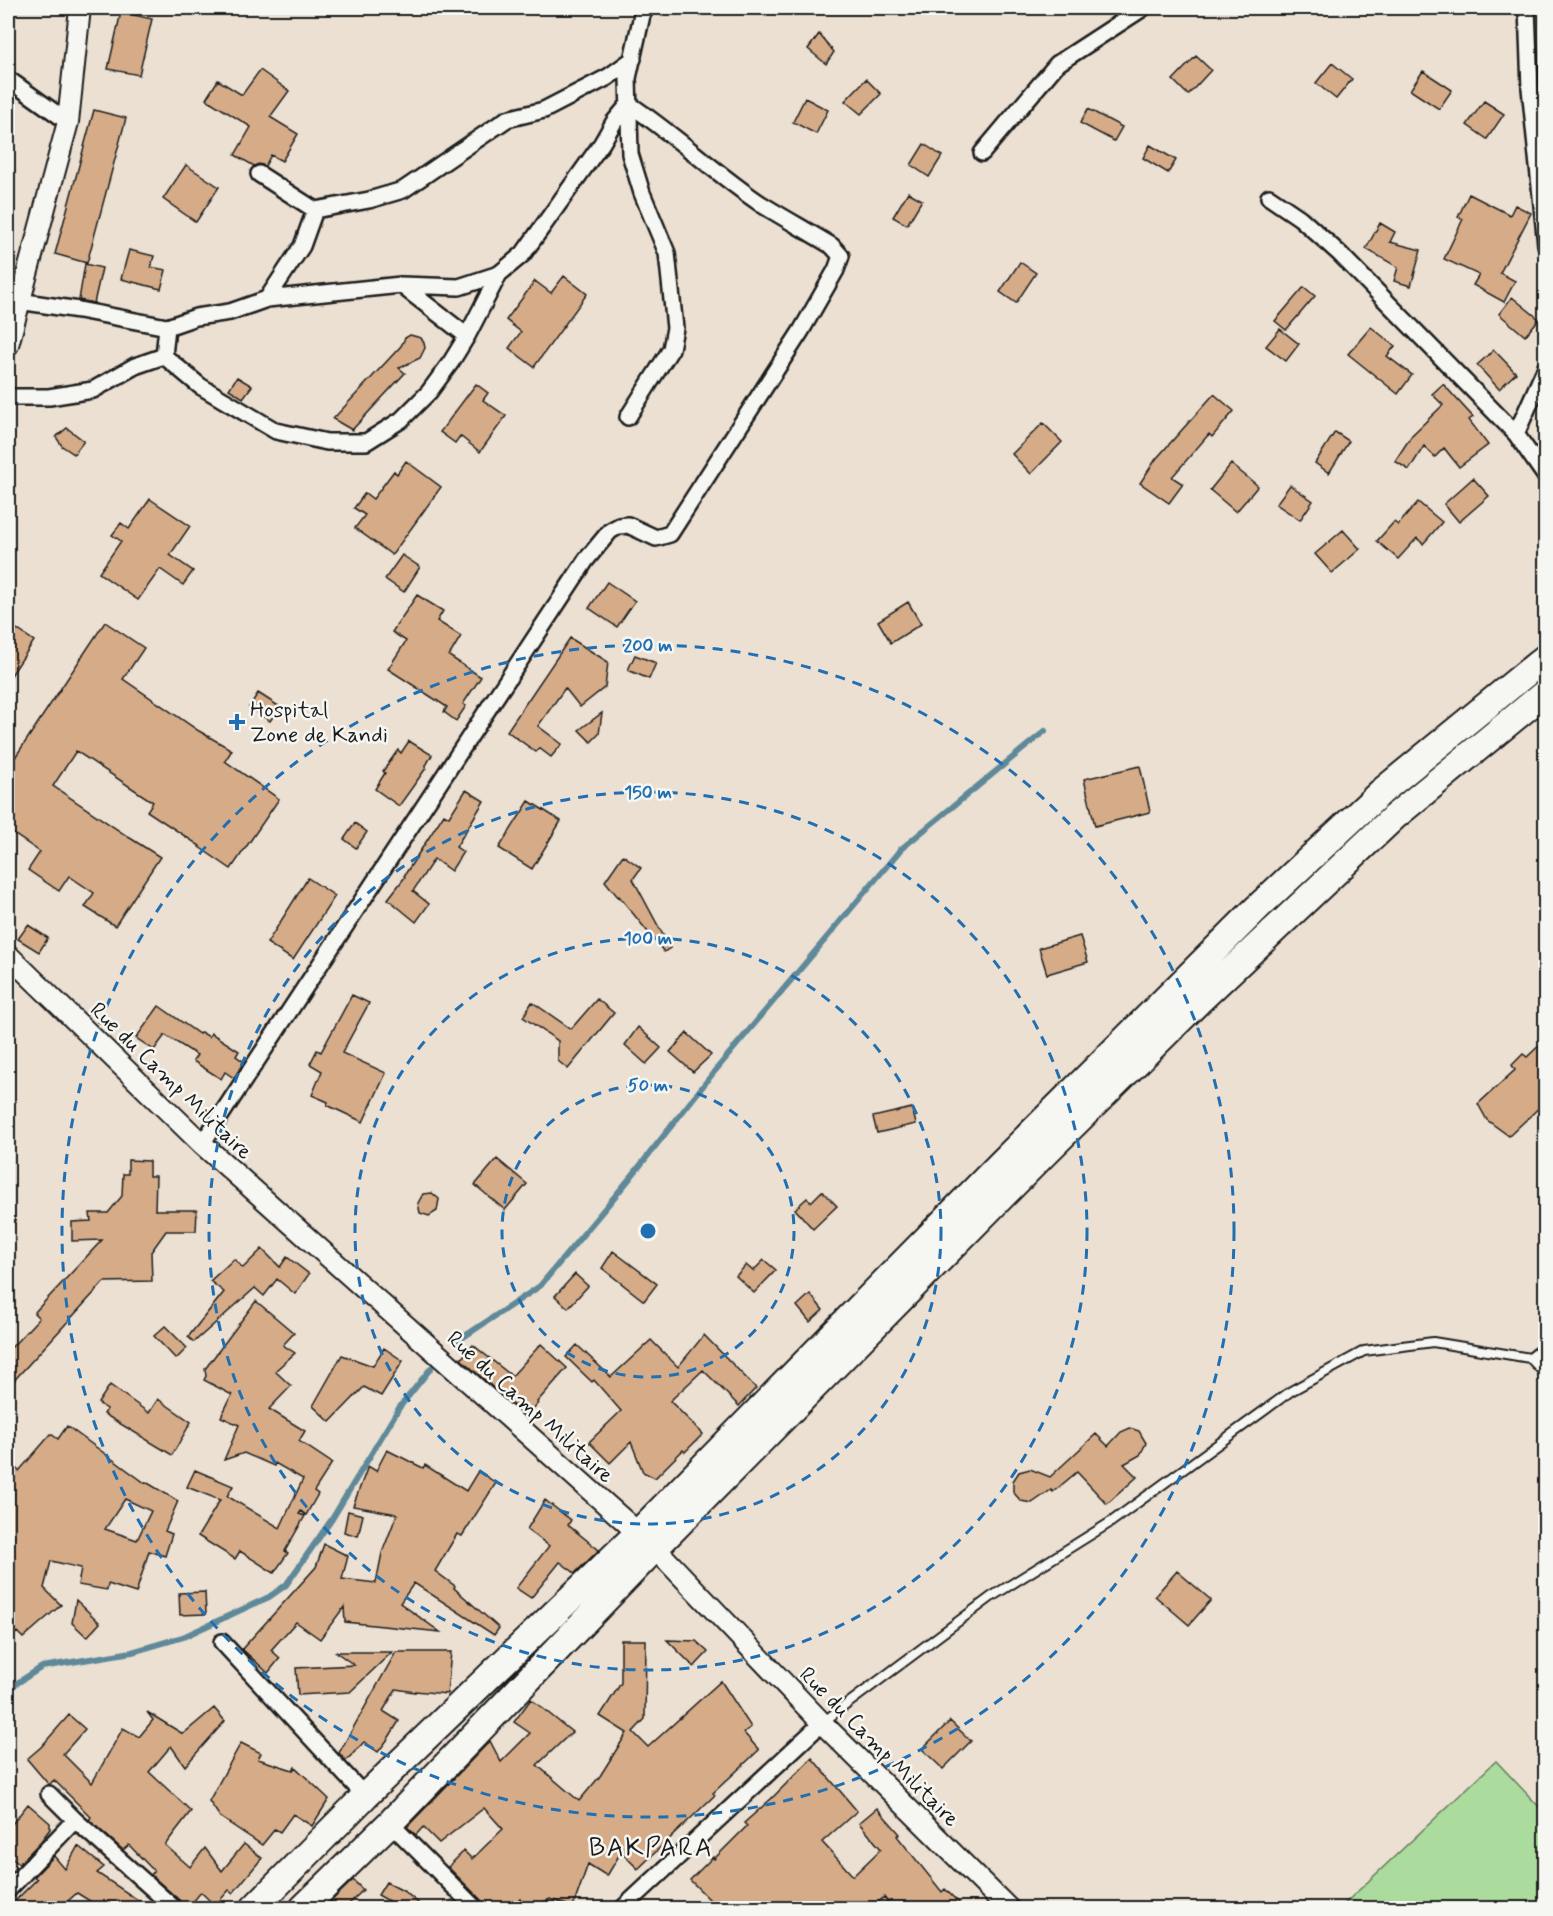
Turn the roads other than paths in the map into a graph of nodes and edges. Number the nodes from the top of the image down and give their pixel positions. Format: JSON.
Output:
{"nodes":[{"id":1,"x":80,"y":8,"type":"edge"},
{"id":2,"x":646,"y":8,"type":"edge"},
{"id":3,"x":1143,"y":8,"type":"edge"},
{"id":4,"x":1527,"y":8,"type":"edge"},
{"id":5,"x":633,"y":58,"type":"junction"},
{"id":6,"x":8,"y":79,"type":"edge"},
{"id":7,"x":629,"y":104,"type":"junction"},
{"id":8,"x":68,"y":122,"type":"junction"},
{"id":9,"x":982,"y":153,"type":"dead end"},
{"id":10,"x":259,"y":174,"type":"dead end"},
{"id":11,"x":1269,"y":197,"type":"dead end"},
{"id":12,"x":315,"y":210,"type":"junction"},
{"id":13,"x":1545,"y":245,"type":"edge"},
{"id":14,"x":499,"y":274,"type":"junction"},
{"id":15,"x":401,"y":285,"type":"junction"},
{"id":16,"x":267,"y":299,"type":"junction"},
{"id":17,"x":19,"y":301,"type":"junction"},
{"id":18,"x":167,"y":327,"type":"junction"},
{"id":19,"x":467,"y":336,"type":"junction"},
{"id":20,"x":8,"y":345,"type":"edge"},
{"id":21,"x":164,"y":356,"type":"junction"},
{"id":22,"x":1545,"y":367,"type":"edge"},
{"id":23,"x":8,"y":397,"type":"edge"},
{"id":24,"x":628,"y":417,"type":"dead end"},
{"id":25,"x":1516,"y":434,"type":"junction"},
{"id":26,"x":1545,"y":477,"type":"edge"},
{"id":27,"x":1545,"y":657,"type":"edge"},
{"id":28,"x":1545,"y":692,"type":"edge"},
{"id":29,"x":8,"y":955,"type":"edge"},
{"id":30,"x":202,"y":1144,"type":"junction"},
{"id":31,"x":1545,"y":1345,"type":"edge"},
{"id":32,"x":1530,"y":1358,"type":"junction"},
{"id":33,"x":1545,"y":1375,"type":"edge"},
{"id":34,"x":646,"y":1541,"type":"junction"},
{"id":35,"x":222,"y":1642,"type":"dead end"},
{"id":36,"x":822,"y":1723,"type":"junction"},
{"id":37,"x":49,"y":1794,"type":"dead end"},
{"id":38,"x":365,"y":1796,"type":"junction"},
{"id":39,"x":75,"y":1820,"type":"junction"},
{"id":40,"x":390,"y":1823,"type":"junction"},
{"id":41,"x":8,"y":1890,"type":"edge"},
{"id":42,"x":174,"y":1908,"type":"edge"},
{"id":43,"x":254,"y":1908,"type":"edge"},
{"id":44,"x":303,"y":1908,"type":"edge"},
{"id":45,"x":475,"y":1908,"type":"edge"},
{"id":46,"x":623,"y":1908,"type":"edge"},
{"id":47,"x":1008,"y":1908,"type":"edge"}],
"edges":[{"from":1,"to":8,"type":"street"},
{"from":2,"to":5,"type":"street"},
{"from":3,"to":9,"type":"street"},
{"from":4,"to":13,"type":"street"},
{"from":5,"to":7,"type":"street"},
{"from":5,"to":12,"type":"street"},
{"from":6,"to":8,"type":"street"},
{"from":7,"to":14,"type":"street"},
{"from":7,"to":24,"type":"street"},
{"from":7,"to":30,"type":"street"},
{"from":8,"to":17,"type":"street"},
{"from":10,"to":12,"type":"street"},
{"from":11,"to":25,"type":"street"},
{"from":12,"to":16,"type":"street"},
{"from":14,"to":15,"type":"street"},
{"from":14,"to":19,"type":"street"},
{"from":15,"to":16,"type":"street"},
{"from":15,"to":19,"type":"street"},
{"from":16,"to":18,"type":"street"},
{"from":17,"to":18,"type":"street"},
{"from":17,"to":20,"type":"street"},
{"from":18,"to":21,"type":"street"},
{"from":19,"to":21,"type":"street"},
{"from":21,"to":23,"type":"street"},
{"from":22,"to":25,"type":"street"},
{"from":25,"to":26,"type":"street"},
{"from":27,"to":34,"type":"main road"},
{"from":28,"to":34,"type":"main road"},
{"from":29,"to":30,"type":"street","name":"Rue du Camp Militaire"},
{"from":30,"to":34,"type":"street","name":"Rue du Camp Militaire"},
{"from":31,"to":32,"type":"lane"},
{"from":32,"to":33,"type":"lane"},
{"from":32,"to":36,"type":"lane"},
{"from":34,"to":36,"type":"street","name":"Rue du Camp Militaire"},
{"from":34,"to":38,"type":"main road"},
{"from":34,"to":40,"type":"main road"},
{"from":35,"to":38,"type":"street"},
{"from":36,"to":46,"type":"street"},
{"from":36,"to":47,"type":"street","name":"Rue du Camp Militaire"},
{"from":37,"to":39,"type":"street"},
{"from":38,"to":43,"type":"main road"},
{"from":39,"to":41,"type":"street"},
{"from":39,"to":42,"type":"street"},
{"from":40,"to":44,"type":"main road"},
{"from":40,"to":45,"type":"street"}]}
